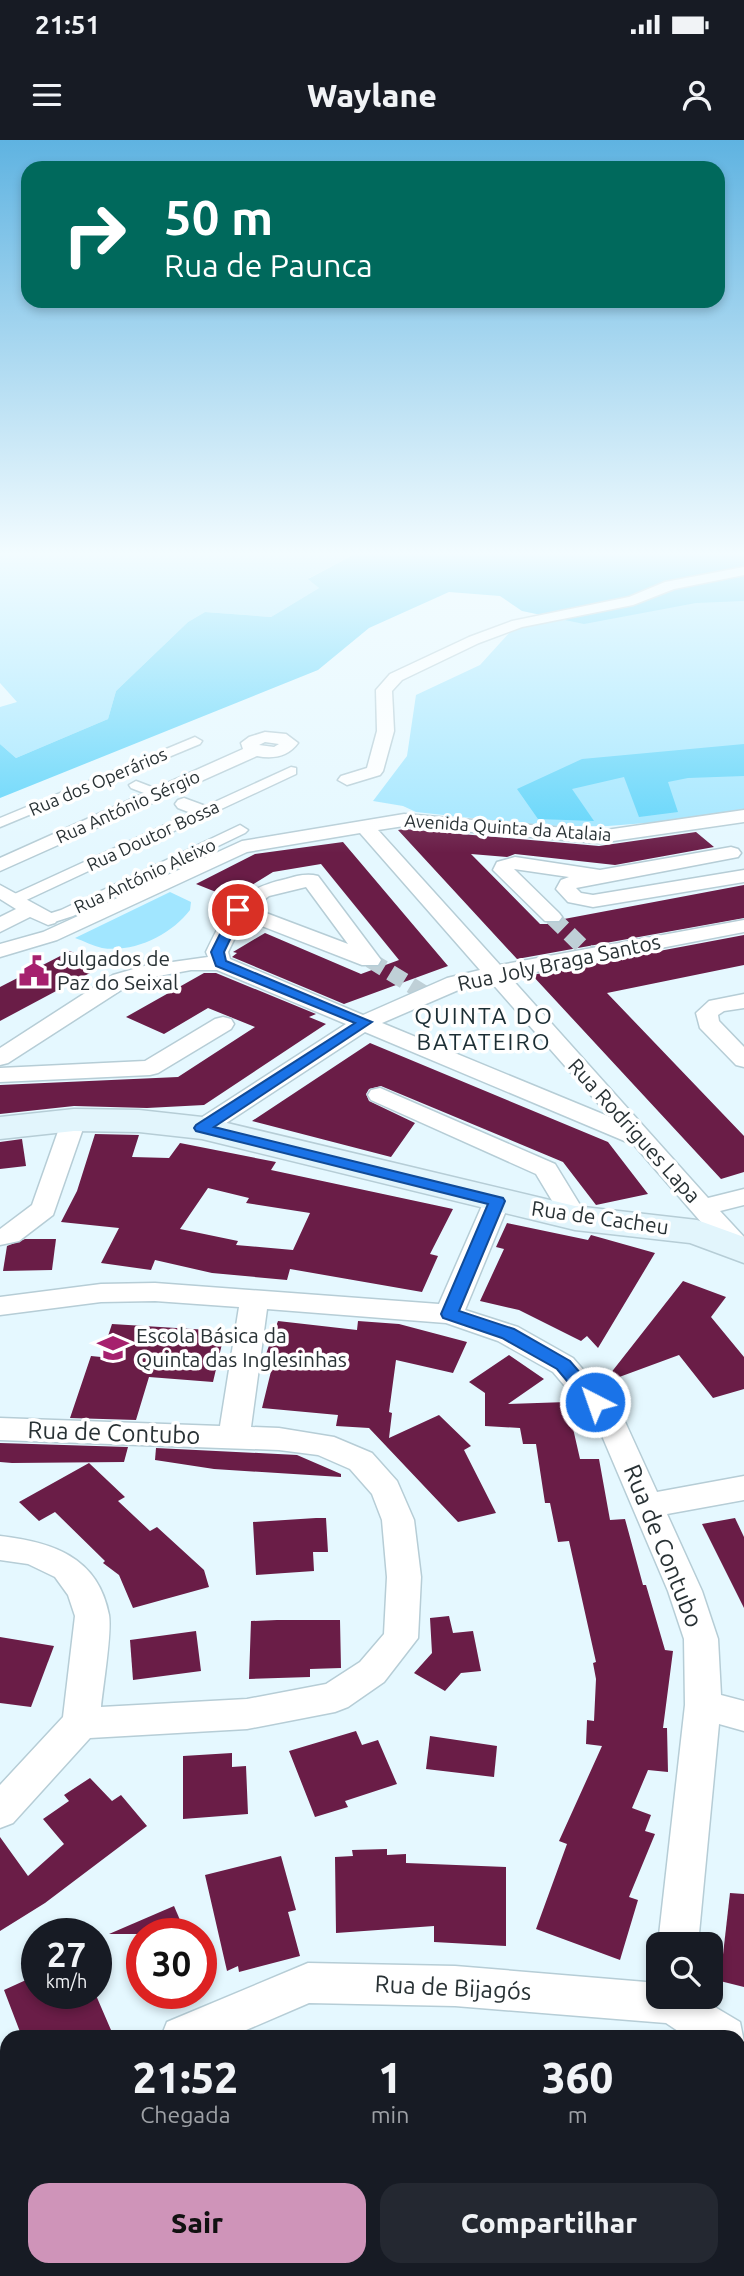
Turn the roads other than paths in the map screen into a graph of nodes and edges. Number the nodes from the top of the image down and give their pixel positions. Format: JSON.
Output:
{"nodes":[{"id":1,"x":445,"y":654,"type":"edge"},
{"id":2,"x":195,"y":741,"type":"dead end"},
{"id":3,"x":255,"y":750,"type":"dead end"},
{"id":4,"x":292,"y":771,"type":"dead end"},
{"id":5,"x":347,"y":780,"type":"dead end"},
{"id":6,"x":125,"y":781,"type":"junction"},
{"id":7,"x":172,"y":800,"type":"junction"},
{"id":8,"x":204,"y":812,"type":"junction"},
{"id":9,"x":744,"y":816,"type":"edge"},
{"id":10,"x":0,"y":823,"type":"edge"},
{"id":11,"x":698,"y":824,"type":"junction"},
{"id":12,"x":364,"y":826,"type":"junction"},
{"id":13,"x":240,"y":830,"type":"dead end"},
{"id":14,"x":738,"y":858,"type":"edge"},
{"id":15,"x":0,"y":864,"type":"edge"},
{"id":16,"x":605,"y":876,"type":"junction"},
{"id":17,"x":744,"y":876,"type":"edge"},
{"id":18,"x":23,"y":905,"type":"edge"},
{"id":19,"x":238,"y":910,"type":"junction"},
{"id":20,"x":552,"y":917,"type":"tunnel mouth"},
{"id":21,"x":0,"y":926,"type":"edge"},
{"id":22,"x":744,"y":926,"type":"edge"},
{"id":23,"x":0,"y":951,"type":"edge"},
{"id":24,"x":220,"y":963,"type":"junction"},
{"id":25,"x":494,"y":973,"type":"junction"},
{"id":26,"x":744,"y":1001,"type":"edge"},
{"id":27,"x":365,"y":1022,"type":"junction"},
{"id":28,"x":223,"y":1024,"type":"dead end"},
{"id":29,"x":0,"y":1058,"type":"edge"},
{"id":30,"x":744,"y":1060,"type":"edge"},
{"id":31,"x":0,"y":1075,"type":"edge"},
{"id":32,"x":380,"y":1095,"type":"dead end"},
{"id":33,"x":74,"y":1121,"type":"junction"},
{"id":34,"x":0,"y":1128,"type":"edge"},
{"id":35,"x":202,"y":1128,"type":"junction"},
{"id":36,"x":640,"y":1139,"type":"junction"},
{"id":37,"x":744,"y":1197,"type":"edge"},
{"id":38,"x":497,"y":1201,"type":"junction"},
{"id":39,"x":702,"y":1208,"type":"junction"},
{"id":40,"x":575,"y":1218,"type":"junction"},
{"id":41,"x":0,"y":1237,"type":"edge"},
{"id":42,"x":741,"y":1249,"type":"edge"},
{"id":43,"x":254,"y":1300,"type":"junction"},
{"id":44,"x":0,"y":1306,"type":"edge"},
{"id":45,"x":449,"y":1314,"type":"junction"},
{"id":46,"x":0,"y":1429,"type":"edge"},
{"id":47,"x":234,"y":1437,"type":"junction"},
{"id":48,"x":744,"y":1489,"type":"edge"},
{"id":49,"x":650,"y":1505,"type":"junction"},
{"id":50,"x":0,"y":1548,"type":"edge"},
{"id":51,"x":703,"y":1705,"type":"junction"},
{"id":52,"x":744,"y":1716,"type":"edge"},
{"id":53,"x":80,"y":1723,"type":"junction"},
{"id":54,"x":0,"y":1811,"type":"edge"},
{"id":55,"x":679,"y":1932,"type":"edge"},
{"id":56,"x":646,"y":1998,"type":"edge"},
{"id":57,"x":685,"y":2009,"type":"edge"},
{"id":58,"x":199,"y":2030,"type":"edge"},
{"id":59,"x":715,"y":2030,"type":"edge"}],
"edges":[{"from":1,"to":5,"type":"street"},
{"from":2,"to":6,"type":"street","name":"Rua dos Operários"},
{"from":3,"to":7,"type":"street","name":"Rua António Sérgio"},
{"from":4,"to":8,"type":"street","name":"Rua Doutor Bossa"},
{"from":6,"to":7,"type":"street"},
{"from":6,"to":10,"type":"street","name":"Rua dos Operários"},
{"from":7,"to":8,"type":"street"},
{"from":7,"to":15,"type":"street","name":"Rua António Sérgio"},
{"from":8,"to":18,"type":"street","name":"Rua Doutor Bossa"},
{"from":9,"to":11,"type":"street","name":"Avenida Quinta da Atalaia"},
{"from":11,"to":12,"type":"street","name":"Avenida Quinta da Atalaia"},
{"from":11,"to":14,"type":"street"},
{"from":12,"to":23,"type":"street","name":"Avenida Quinta da Atalaia"},
{"from":12,"to":25,"type":"street","name":"Rua Rodrigues Lapa"},
{"from":13,"to":18,"type":"street","name":"Rua António Aleixo"},
{"from":14,"to":16,"type":"street"},
{"from":16,"to":17,"type":"street"},
{"from":16,"to":20,"type":"street"},
{"from":18,"to":21,"type":"street"},
{"from":19,"to":19,"type":"street"},
{"from":19,"to":24,"type":"street"},
{"from":22,"to":25,"type":"street","name":"Rua Joly Braga Santos"},
{"from":24,"to":27,"type":"street"},
{"from":24,"to":29,"type":"street"},
{"from":25,"to":27,"type":"street","name":"Rua Joly Braga Santos"},
{"from":25,"to":36,"type":"street","name":"Rua Rodrigues Lapa"},
{"from":26,"to":30,"type":"street"},
{"from":27,"to":35,"type":"street","name":"Rua Joly Braga Santos"},
{"from":27,"to":36,"type":"street"},
{"from":28,"to":31,"type":"street"},
{"from":32,"to":40,"type":"street"},
{"from":33,"to":34,"type":"main road","name":"Rua de Cacheu"},
{"from":33,"to":35,"type":"main road","name":"Rua de Cacheu"},
{"from":33,"to":41,"type":"street"},
{"from":35,"to":38,"type":"main road","name":"Rua de Cacheu"},
{"from":36,"to":39,"type":"street","name":"Rua Rodrigues Lapa"},
{"from":37,"to":39,"type":"street"},
{"from":38,"to":40,"type":"main road","name":"Rua de Cacheu"},
{"from":38,"to":45,"type":"street"},
{"from":39,"to":42,"type":"street","name":"Rua Rodrigues Lapa"},
{"from":40,"to":42,"type":"main road","name":"Rua de Cacheu"},
{"from":43,"to":44,"type":"street","name":"Rua de Contubo"},
{"from":43,"to":45,"type":"street","name":"Rua de Contubo"},
{"from":43,"to":47,"type":"street"},
{"from":45,"to":49,"type":"street","name":"Rua de Contubo"},
{"from":46,"to":47,"type":"street","name":"Rua de Contubo"},
{"from":47,"to":53,"type":"street","name":"Rua de Contubo"},
{"from":48,"to":49,"type":"street"},
{"from":49,"to":51,"type":"street","name":"Rua de Contubo"},
{"from":50,"to":53,"type":"street"},
{"from":51,"to":52,"type":"street"},
{"from":51,"to":55,"type":"street","name":"Rua de Contubo"},
{"from":53,"to":54,"type":"street"},
{"from":56,"to":58,"type":"street","name":"Rua de Bijagós"},
{"from":57,"to":59,"type":"street","name":"Rua de Bijagós"}]}
